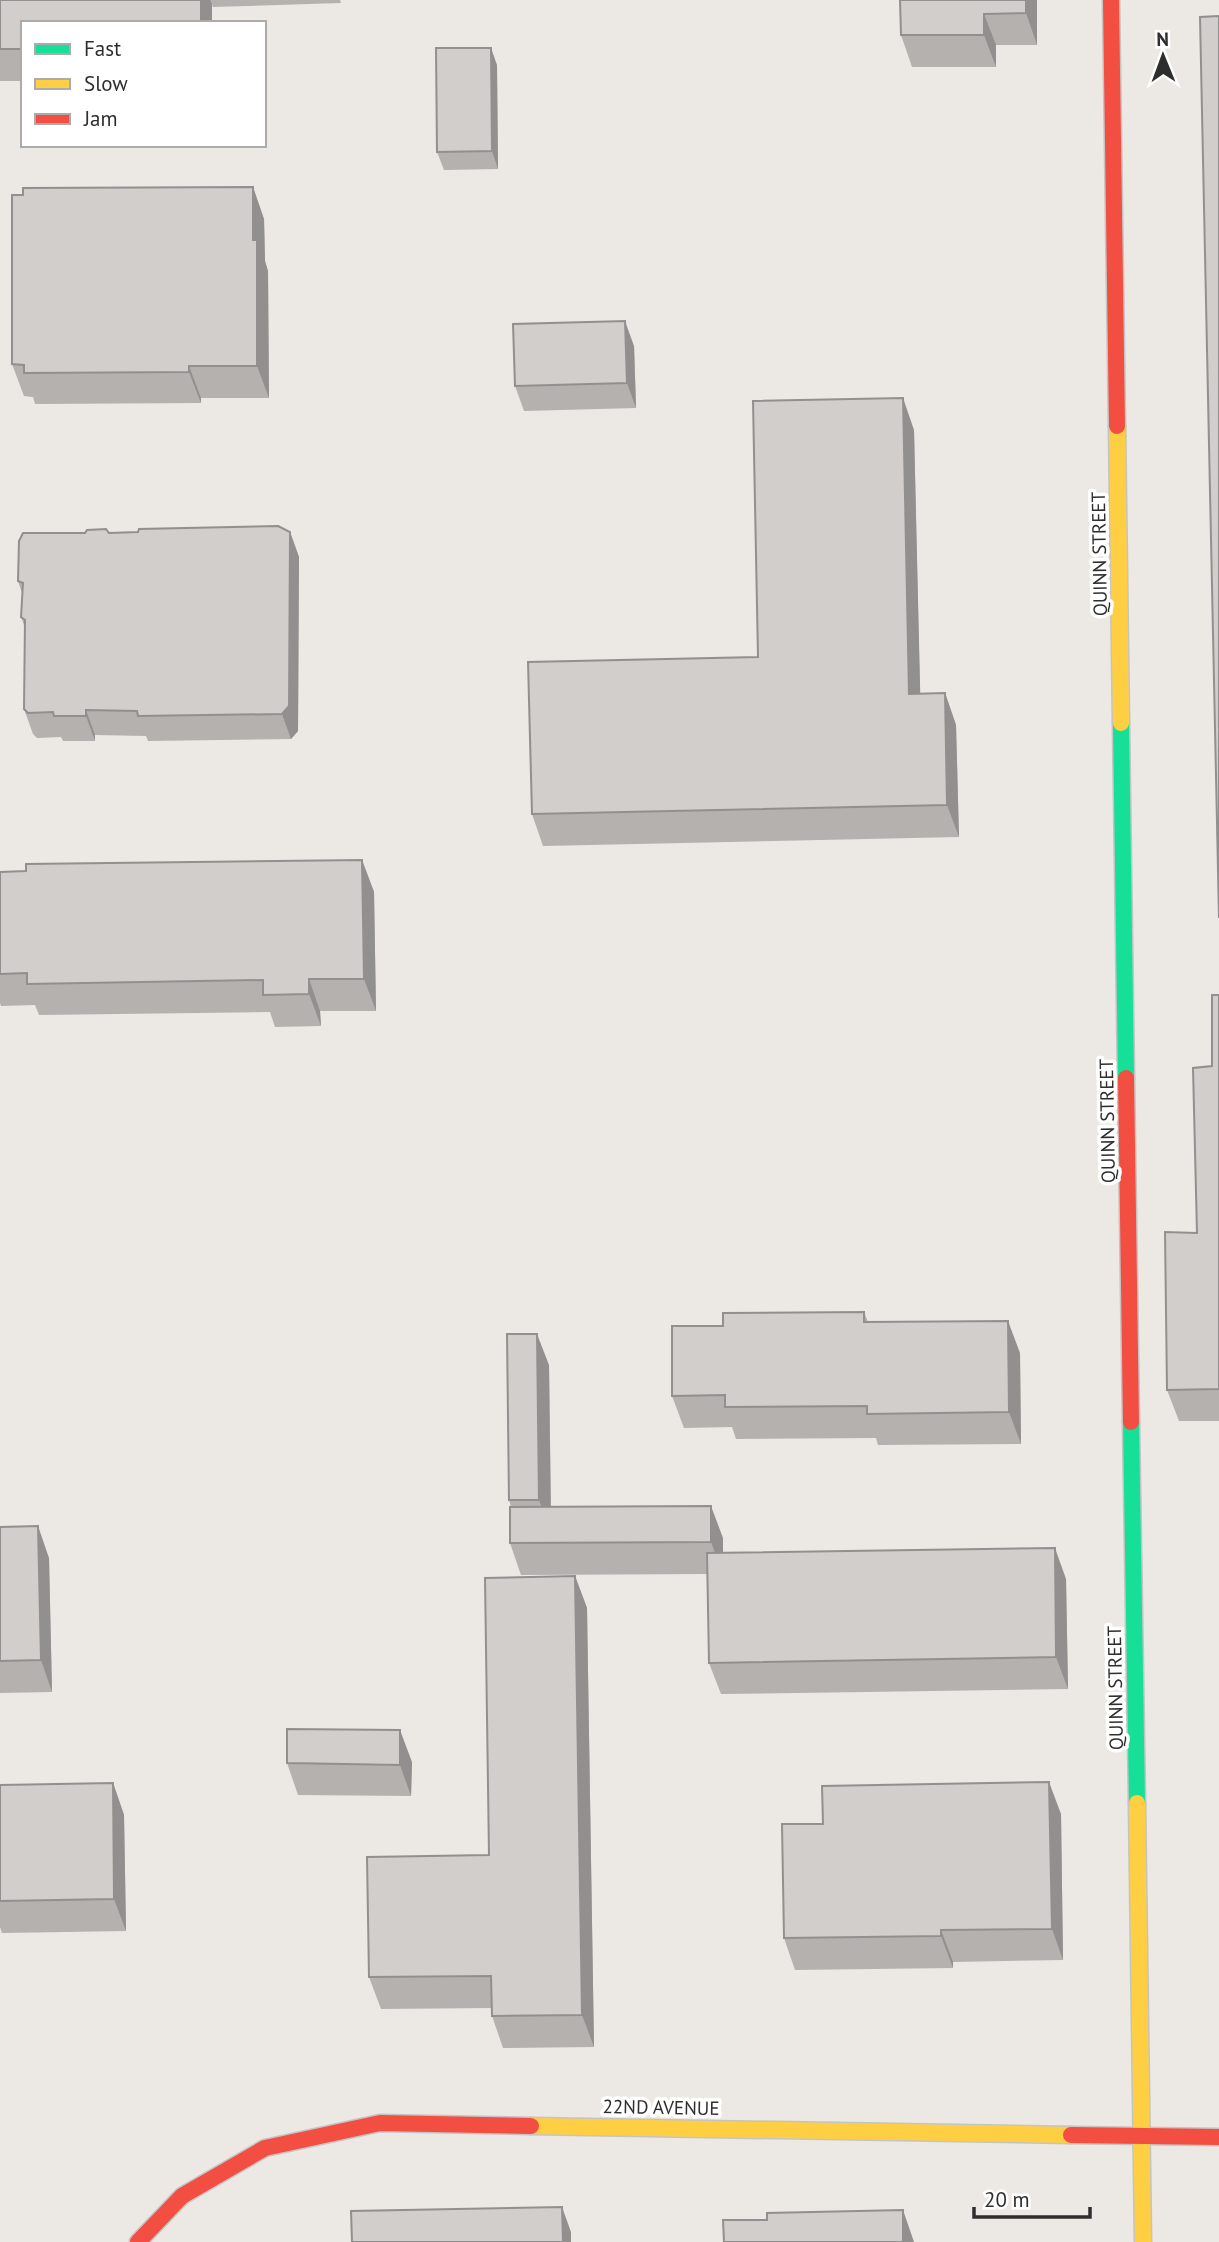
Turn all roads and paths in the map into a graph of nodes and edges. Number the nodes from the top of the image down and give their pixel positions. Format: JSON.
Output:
{"nodes":[{"id":1,"x":1111,"y":0,"type":"edge"},
{"id":2,"x":1141,"y":2136,"type":"junction"},
{"id":3,"x":1219,"y":2137,"type":"edge"},
{"id":4,"x":138,"y":2242,"type":"edge"},
{"id":5,"x":1143,"y":2242,"type":"edge"}],
"edges":[{"from":1,"to":2,"type":"street","name":"QUINN STREET"},
{"from":2,"to":3,"type":"street","name":"22ND AVENUE"},
{"from":2,"to":4,"type":"street","name":"22ND AVENUE"},
{"from":2,"to":5,"type":"street","name":"QUINN STREET"}]}
